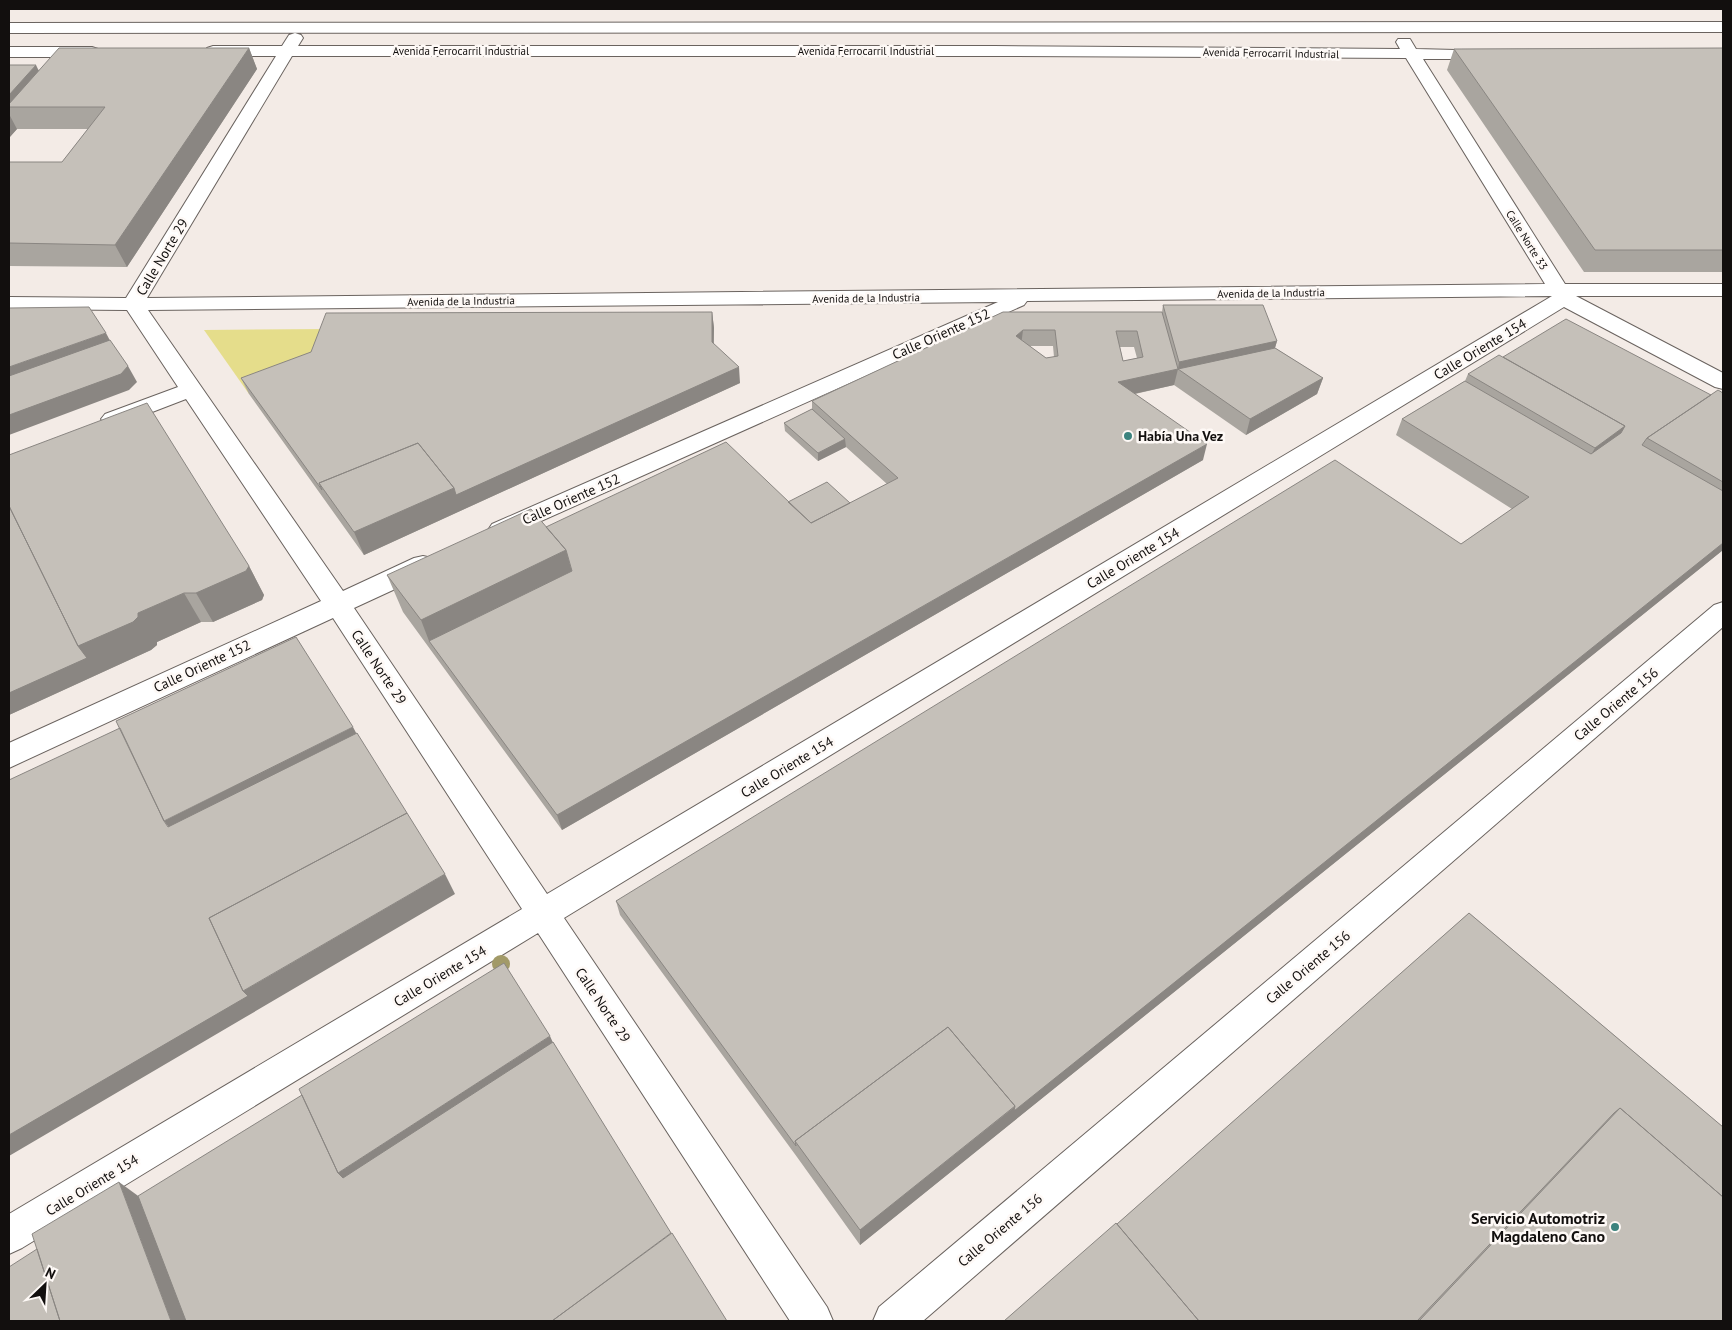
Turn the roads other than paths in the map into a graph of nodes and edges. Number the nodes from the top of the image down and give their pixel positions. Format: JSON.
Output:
{"nodes":[{"id":1,"x":312,"y":9,"type":"edge"},
{"id":2,"x":301,"y":26,"type":"junction"},
{"id":3,"x":1723,"y":26,"type":"edge"},
{"id":4,"x":988,"y":27,"type":"junction"},
{"id":5,"x":1396,"y":27,"type":"junction"},
{"id":6,"x":9,"y":28,"type":"edge"},
{"id":7,"x":198,"y":51,"type":"edge"},
{"id":8,"x":288,"y":51,"type":"junction"},
{"id":9,"x":994,"y":51,"type":"junction"},
{"id":10,"x":9,"y":52,"type":"edge"},
{"id":11,"x":108,"y":52,"type":"edge"},
{"id":12,"x":1411,"y":54,"type":"junction"},
{"id":13,"x":1509,"y":54,"type":"edge"},
{"id":14,"x":1723,"y":290,"type":"edge"},
{"id":15,"x":1560,"y":294,"type":"junction"},
{"id":16,"x":1027,"y":296,"type":"junction"},
{"id":17,"x":9,"y":303,"type":"edge"},
{"id":18,"x":132,"y":304,"type":"junction"},
{"id":19,"x":1723,"y":382,"type":"edge"},
{"id":20,"x":190,"y":390,"type":"junction"},
{"id":21,"x":90,"y":428,"type":"edge"},
{"id":22,"x":482,"y":539,"type":"edge"},
{"id":23,"x":446,"y":555,"type":"edge"},
{"id":24,"x":337,"y":603,"type":"junction"},
{"id":25,"x":1723,"y":612,"type":"edge"},
{"id":26,"x":9,"y":756,"type":"edge"},
{"id":27,"x":543,"y":914,"type":"junction"},
{"id":28,"x":9,"y":1235,"type":"edge"},
{"id":29,"x":813,"y":1321,"type":"edge"},
{"id":30,"x":893,"y":1321,"type":"edge"}],
"edges":[{"from":1,"to":2,"type":"street","name":"Calle Norte 29"},
{"from":2,"to":4,"type":"street","name":"Avenida Ferrocarril Industrial"},
{"from":2,"to":6,"type":"street","name":"Avenida Ferrocarril Industrial"},
{"from":2,"to":8,"type":"street","name":"Calle Norte 29"},
{"from":3,"to":5,"type":"street","name":"Avenida Ferrocarril Industrial"},
{"from":4,"to":5,"type":"street","name":"Avenida Ferrocarril Industrial"},
{"from":4,"to":9,"type":"street"},
{"from":5,"to":12,"type":"street","name":"Calle Norte 33"},
{"from":7,"to":8,"type":"street","name":"Avenida Ferrocarril Industrial"},
{"from":8,"to":9,"type":"street","name":"Avenida Ferrocarril Industrial"},
{"from":8,"to":18,"type":"street","name":"Calle Norte 29"},
{"from":9,"to":12,"type":"street","name":"Avenida Ferrocarril Industrial"},
{"from":10,"to":11,"type":"street"},
{"from":12,"to":13,"type":"street","name":"Avenida Ferrocarril Industrial"},
{"from":12,"to":15,"type":"street","name":"Calle Norte 33"},
{"from":14,"to":15,"type":"street","name":"Avenida de la Industria"},
{"from":15,"to":16,"type":"street","name":"Avenida de la Industria"},
{"from":15,"to":19,"type":"street"},
{"from":15,"to":27,"type":"street","name":"Calle Oriente 154"},
{"from":16,"to":18,"type":"street","name":"Avenida de la Industria"},
{"from":16,"to":22,"type":"street","name":"Calle Oriente 152"},
{"from":17,"to":18,"type":"street","name":"Avenida de la Industria"},
{"from":18,"to":20,"type":"street","name":"Calle Norte 29"},
{"from":20,"to":21,"type":"street"},
{"from":20,"to":24,"type":"street","name":"Calle Norte 29"},
{"from":23,"to":24,"type":"street","name":"Calle Oriente 152"},
{"from":24,"to":26,"type":"street","name":"Calle Oriente 152"},
{"from":24,"to":27,"type":"street","name":"Calle Norte 29"},
{"from":25,"to":30,"type":"street","name":"Calle Oriente 156"},
{"from":27,"to":28,"type":"street","name":"Calle Oriente 154"},
{"from":27,"to":29,"type":"street","name":"Calle Norte 29"}]}
